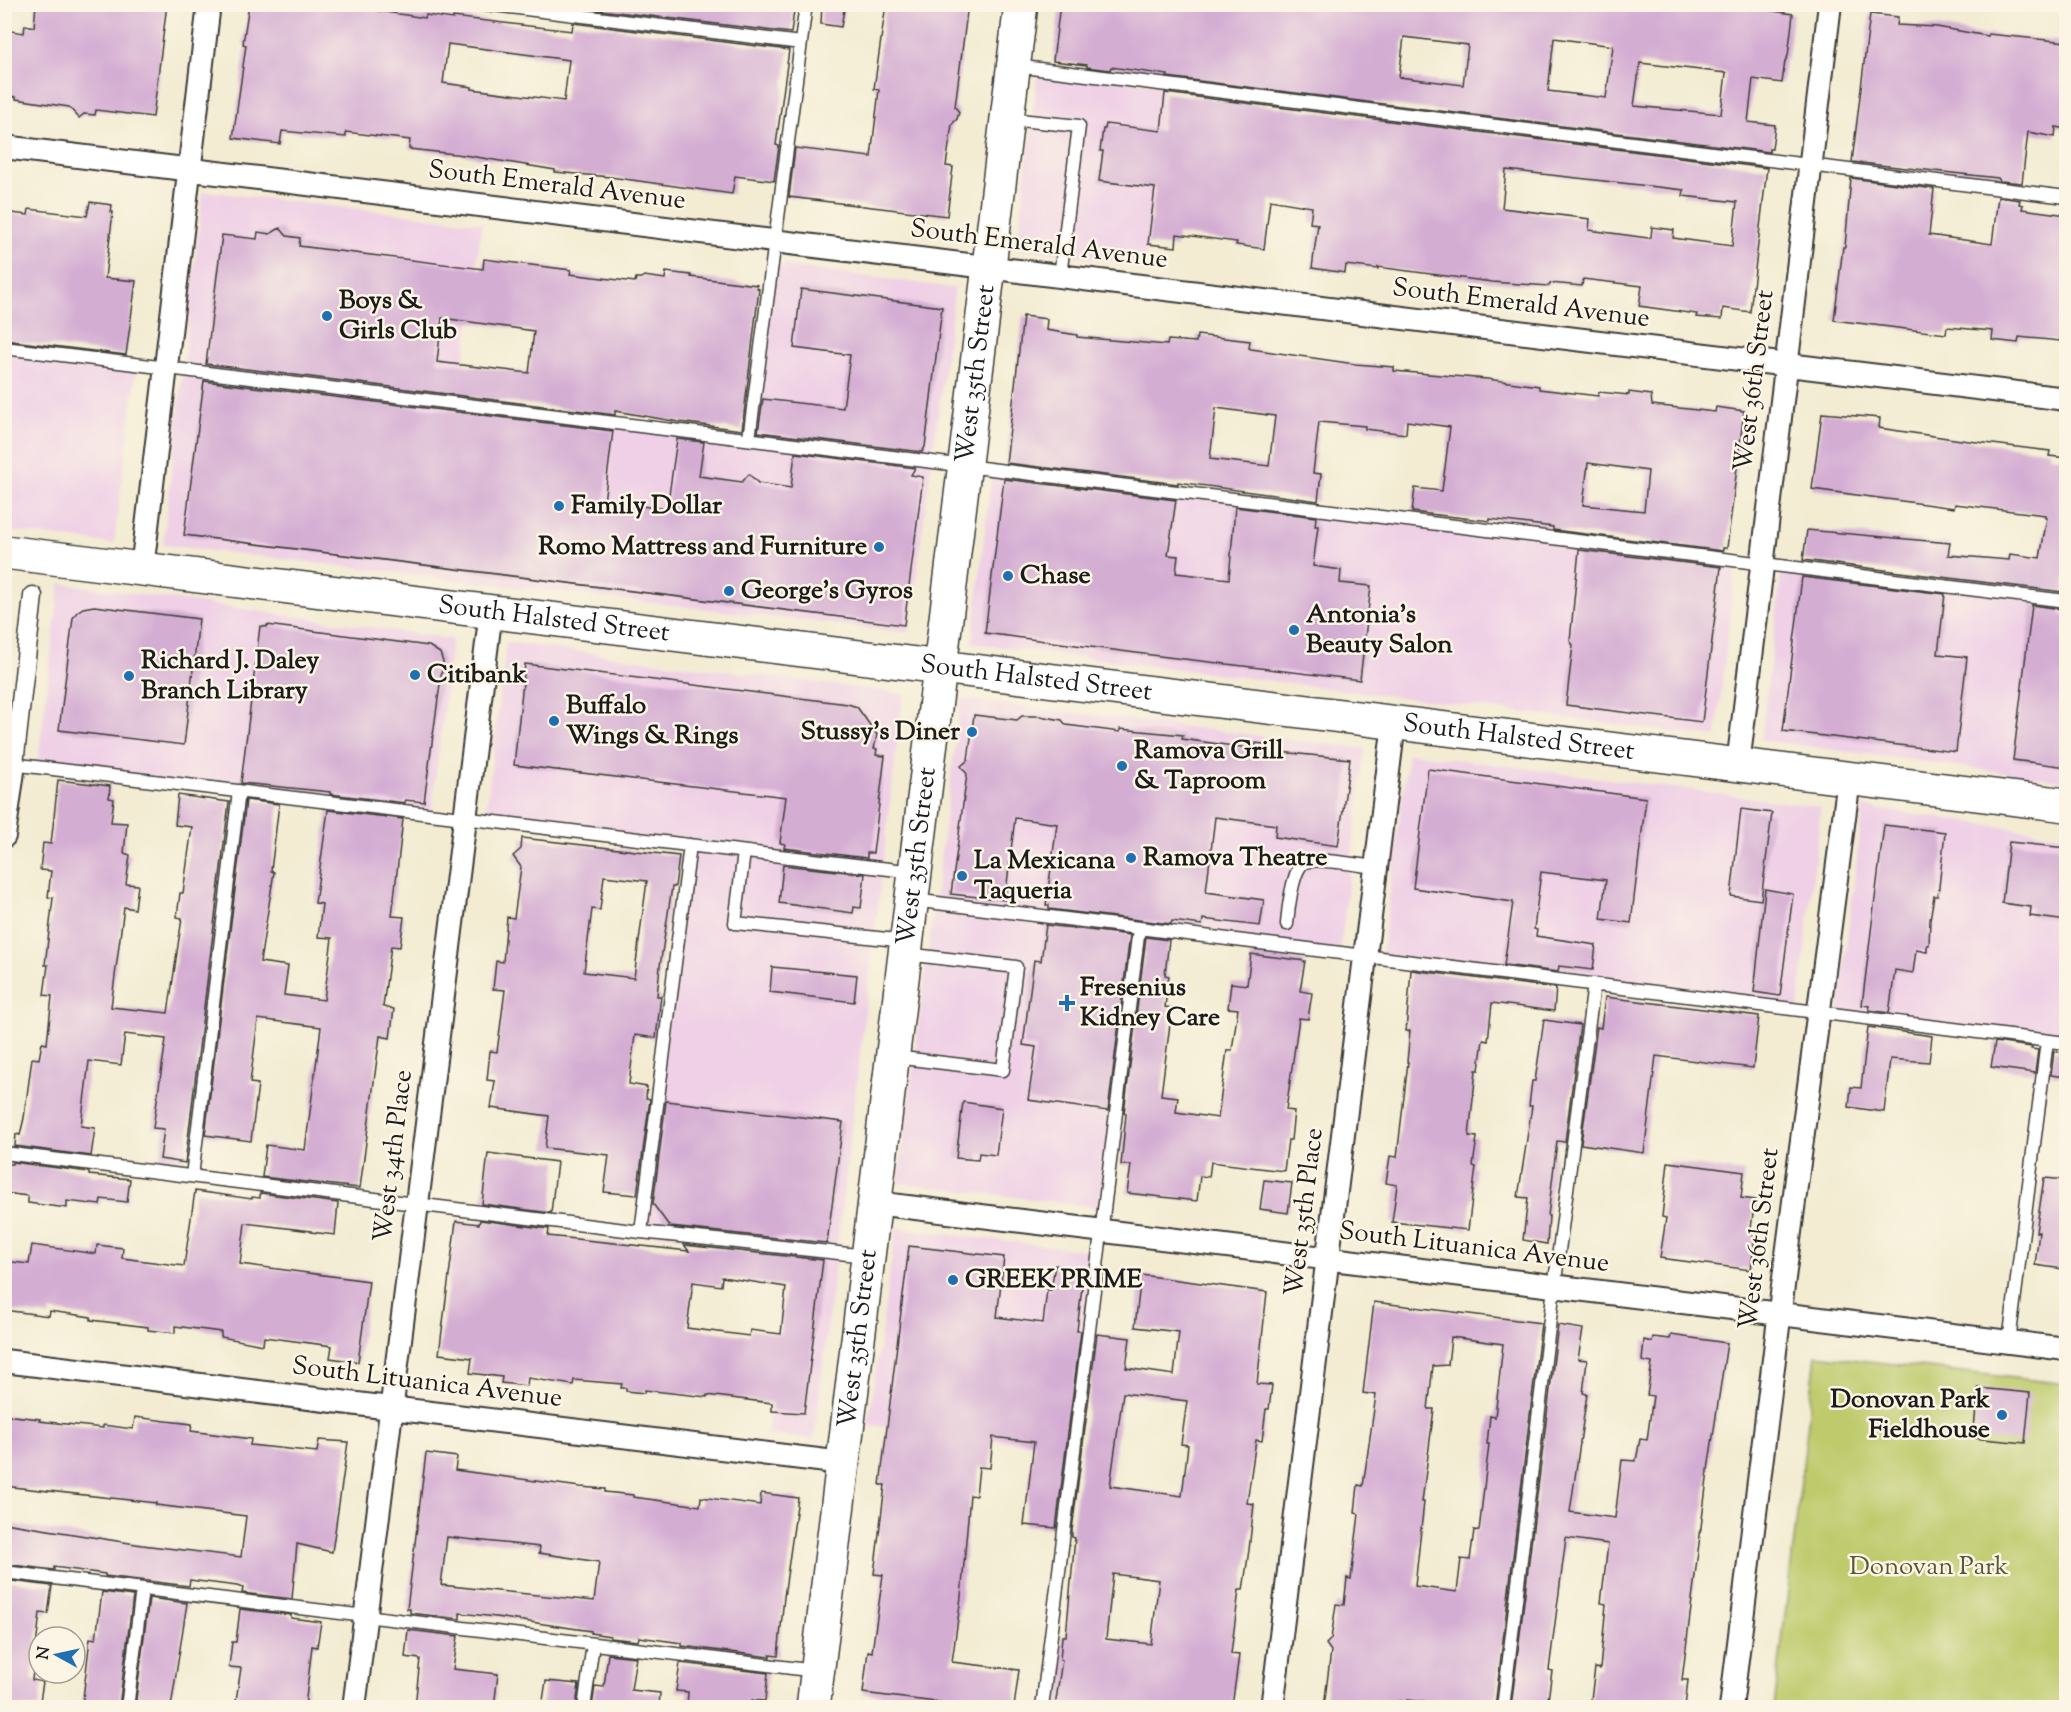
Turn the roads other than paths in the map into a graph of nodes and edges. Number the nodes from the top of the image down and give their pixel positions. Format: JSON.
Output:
{"nodes":[{"id":1,"x":209,"y":4,"type":"edge"},
{"id":2,"x":485,"y":4,"type":"edge"},
{"id":3,"x":806,"y":4,"type":"edge"},
{"id":4,"x":1022,"y":4,"type":"edge"},
{"id":5,"x":1830,"y":4,"type":"edge"},
{"id":6,"x":801,"y":43,"type":"junction"},
{"id":7,"x":1014,"y":66,"type":"junction"},
{"id":8,"x":1007,"y":119,"type":"junction"},
{"id":9,"x":4,"y":147,"type":"edge"},
{"id":10,"x":1810,"y":166,"type":"junction"},
{"id":11,"x":188,"y":170,"type":"junction"},
{"id":12,"x":2067,"y":197,"type":"edge"},
{"id":13,"x":775,"y":241,"type":"junction"},
{"id":14,"x":989,"y":267,"type":"junction"},
{"id":15,"x":1060,"y":276,"type":"junction"},
{"id":16,"x":4,"y":348,"type":"edge"},
{"id":17,"x":1786,"y":365,"type":"junction"},
{"id":18,"x":165,"y":368,"type":"junction"},
{"id":19,"x":2067,"y":399,"type":"edge"},
{"id":20,"x":749,"y":439,"type":"junction"},
{"id":21,"x":965,"y":466,"type":"junction"},
{"id":22,"x":4,"y":552,"type":"edge"},
{"id":23,"x":1762,"y":564,"type":"junction"},
{"id":24,"x":142,"y":569,"type":"junction"},
{"id":25,"x":33,"y":596,"type":"dead end"},
{"id":26,"x":2067,"y":601,"type":"edge"},
{"id":27,"x":491,"y":612,"type":"junction"},
{"id":28,"x":940,"y":668,"type":"junction"},
{"id":29,"x":1394,"y":723,"type":"junction"},
{"id":30,"x":9,"y":763,"type":"edge"},
{"id":31,"x":1738,"y":765,"type":"junction"},
{"id":32,"x":1849,"y":779,"type":"junction"},
{"id":33,"x":239,"y":791,"type":"junction"},
{"id":34,"x":2067,"y":805,"type":"edge"},
{"id":35,"x":465,"y":818,"type":"junction"},
{"id":36,"x":4,"y":836,"type":"edge"},
{"id":37,"x":690,"y":845,"type":"junction"},
{"id":38,"x":744,"y":852,"type":"junction"},
{"id":39,"x":1376,"y":867,"type":"junction"},
{"id":40,"x":914,"y":886,"type":"junction"},
{"id":41,"x":1287,"y":924,"type":"dead end"},
{"id":42,"x":1140,"y":928,"type":"junction"},
{"id":43,"x":906,"y":947,"type":"junction"},
{"id":44,"x":1365,"y":956,"type":"junction"},
{"id":45,"x":1594,"y":984,"type":"junction"},
{"id":46,"x":1818,"y":1012,"type":"junction"},
{"id":47,"x":2047,"y":1041,"type":"junction"},
{"id":48,"x":2067,"y":1043,"type":"edge"},
{"id":49,"x":893,"y":1057,"type":"junction"},
{"id":50,"x":4,"y":1153,"type":"edge"},
{"id":51,"x":192,"y":1176,"type":"junction"},
{"id":52,"x":417,"y":1203,"type":"junction"},
{"id":53,"x":875,"y":1203,"type":"junction"},
{"id":54,"x":1101,"y":1230,"type":"junction"},
{"id":55,"x":641,"y":1232,"type":"junction"},
{"id":56,"x":868,"y":1256,"type":"junction"},
{"id":57,"x":1328,"y":1258,"type":"junction"},
{"id":58,"x":1554,"y":1286,"type":"junction"},
{"id":59,"x":1780,"y":1314,"type":"junction"},
{"id":60,"x":2009,"y":1342,"type":"junction"},
{"id":61,"x":2067,"y":1349,"type":"edge"},
{"id":62,"x":4,"y":1361,"type":"edge"},
{"id":63,"x":392,"y":1408,"type":"junction"},
{"id":64,"x":843,"y":1463,"type":"junction"},
{"id":65,"x":4,"y":1572,"type":"edge"},
{"id":66,"x":142,"y":1589,"type":"junction"},
{"id":67,"x":366,"y":1616,"type":"junction"},
{"id":68,"x":593,"y":1644,"type":"junction"},
{"id":69,"x":818,"y":1671,"type":"junction"},
{"id":70,"x":127,"y":1707,"type":"edge"},
{"id":71,"x":354,"y":1707,"type":"edge"},
{"id":72,"x":584,"y":1707,"type":"edge"},
{"id":73,"x":813,"y":1707,"type":"edge"},
{"id":74,"x":1042,"y":1707,"type":"edge"},
{"id":75,"x":1272,"y":1707,"type":"edge"},
{"id":76,"x":1503,"y":1707,"type":"edge"},
{"id":77,"x":1731,"y":1707,"type":"edge"}],
"edges":[{"from":1,"to":11,"type":"street"},
{"from":2,"to":6,"type":"lane"},
{"from":3,"to":6,"type":"lane"},
{"from":4,"to":7,"type":"main road","name":"West 35th Street"},
{"from":5,"to":10,"type":"street","name":"West 36th Street"},
{"from":6,"to":13,"type":"lane"},
{"from":7,"to":8,"type":"main road","name":"West 35th Street"},
{"from":7,"to":10,"type":"lane"},
{"from":8,"to":14,"type":"main road","name":"West 35th Street"},
{"from":8,"to":15,"type":"lane"},
{"from":9,"to":11,"type":"street","name":"South Emerald Avenue"},
{"from":10,"to":12,"type":"lane"},
{"from":10,"to":17,"type":"street","name":"West 36th Street"},
{"from":11,"to":13,"type":"street","name":"South Emerald Avenue"},
{"from":11,"to":18,"type":"street"},
{"from":13,"to":14,"type":"street","name":"South Emerald Avenue"},
{"from":13,"to":20,"type":"lane"},
{"from":14,"to":15,"type":"street","name":"South Emerald Avenue"},
{"from":14,"to":21,"type":"main road","name":"West 35th Street"},
{"from":15,"to":17,"type":"street","name":"South Emerald Avenue"},
{"from":16,"to":18,"type":"lane"},
{"from":17,"to":19,"type":"street","name":"South Emerald Avenue"},
{"from":17,"to":23,"type":"street","name":"West 36th Street"},
{"from":18,"to":20,"type":"lane"},
{"from":18,"to":24,"type":"street"},
{"from":20,"to":21,"type":"lane"},
{"from":21,"to":23,"type":"lane"},
{"from":21,"to":28,"type":"main road","name":"West 35th Street"},
{"from":22,"to":24,"type":"main road","name":"South Halsted Street"},
{"from":23,"to":26,"type":"lane"},
{"from":23,"to":31,"type":"street","name":"West 36th Street"},
{"from":24,"to":27,"type":"main road","name":"South Halsted Street"},
{"from":25,"to":30,"type":"street"},
{"from":27,"to":28,"type":"main road","name":"South Halsted Street"},
{"from":27,"to":35,"type":"street","name":"West 34th Place"},
{"from":28,"to":29,"type":"main road","name":"South Halsted Street"},
{"from":28,"to":40,"type":"main road","name":"West 35th Street"},
{"from":29,"to":31,"type":"main road","name":"South Halsted Street"},
{"from":29,"to":39,"type":"street","name":"West 35th Place"},
{"from":30,"to":33,"type":"lane"},
{"from":30,"to":36,"type":"street"},
{"from":31,"to":32,"type":"main road","name":"South Halsted Street"},
{"from":32,"to":34,"type":"main road","name":"South Halsted Street"},
{"from":32,"to":46,"type":"street","name":"West 36th Street"},
{"from":33,"to":35,"type":"lane"},
{"from":33,"to":51,"type":"lane"},
{"from":35,"to":37,"type":"lane"},
{"from":35,"to":52,"type":"street","name":"West 34th Place"},
{"from":37,"to":38,"type":"lane"},
{"from":37,"to":55,"type":"lane"},
{"from":38,"to":40,"type":"lane"},
{"from":38,"to":43,"type":"lane"},
{"from":39,"to":41,"type":"lane"},
{"from":39,"to":44,"type":"street","name":"West 35th Place"},
{"from":40,"to":42,"type":"lane"},
{"from":40,"to":43,"type":"main road","name":"West 35th Street"},
{"from":42,"to":44,"type":"lane"},
{"from":42,"to":54,"type":"lane"},
{"from":43,"to":49,"type":"main road","name":"West 35th Street"},
{"from":43,"to":49,"type":"lane"},
{"from":44,"to":45,"type":"lane"},
{"from":44,"to":57,"type":"street","name":"West 35th Place"},
{"from":45,"to":46,"type":"lane"},
{"from":45,"to":58,"type":"lane"},
{"from":46,"to":47,"type":"lane"},
{"from":46,"to":59,"type":"street","name":"West 36th Street"},
{"from":47,"to":48,"type":"lane"},
{"from":47,"to":60,"type":"lane"},
{"from":49,"to":53,"type":"main road","name":"West 35th Street"},
{"from":50,"to":51,"type":"lane"},
{"from":51,"to":52,"type":"lane"},
{"from":52,"to":55,"type":"lane"},
{"from":52,"to":63,"type":"street","name":"West 34th Place"},
{"from":53,"to":54,"type":"street","name":"South Lituanica Avenue"},
{"from":53,"to":56,"type":"main road","name":"West 35th Street"},
{"from":54,"to":57,"type":"street","name":"South Lituanica Avenue"},
{"from":54,"to":74,"type":"lane"},
{"from":55,"to":56,"type":"lane"},
{"from":56,"to":64,"type":"main road","name":"West 35th Street"},
{"from":57,"to":58,"type":"street","name":"South Lituanica Avenue"},
{"from":57,"to":75,"type":"street","name":"West 35th Place"},
{"from":58,"to":59,"type":"street","name":"South Lituanica Avenue"},
{"from":58,"to":76,"type":"lane"},
{"from":59,"to":60,"type":"street","name":"South Lituanica Avenue"},
{"from":59,"to":77,"type":"street","name":"West 36th Street"},
{"from":60,"to":61,"type":"street","name":"South Lituanica Avenue"},
{"from":62,"to":63,"type":"street","name":"South Lituanica Avenue"},
{"from":63,"to":64,"type":"street","name":"South Lituanica Avenue"},
{"from":63,"to":67,"type":"street","name":"West 34th Place"},
{"from":64,"to":69,"type":"main road","name":"West 35th Street"},
{"from":65,"to":66,"type":"lane"},
{"from":66,"to":67,"type":"lane"},
{"from":66,"to":70,"type":"lane"},
{"from":67,"to":68,"type":"lane"},
{"from":67,"to":71,"type":"street","name":"West 34th Place"},
{"from":68,"to":69,"type":"lane"},
{"from":68,"to":72,"type":"lane"},
{"from":69,"to":73,"type":"main road","name":"West 35th Street"}]}
